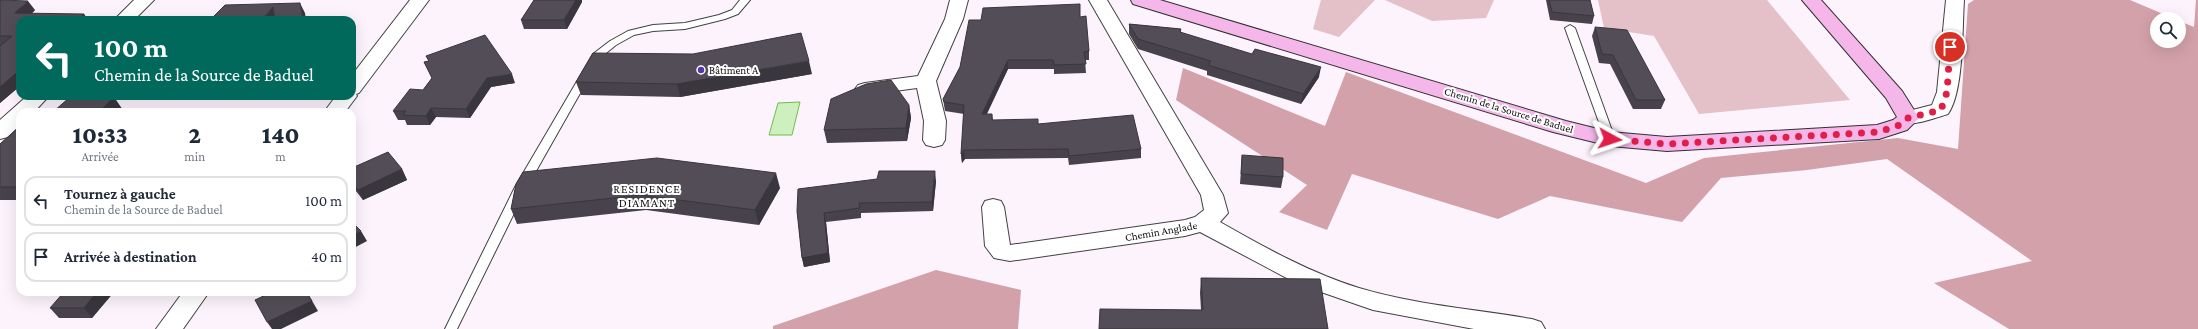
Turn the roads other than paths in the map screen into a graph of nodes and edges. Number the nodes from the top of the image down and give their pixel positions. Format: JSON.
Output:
{"nodes":[{"id":1,"x":145,"y":0,"type":"edge"},
{"id":2,"x":420,"y":0,"type":"edge"},
{"id":3,"x":745,"y":0,"type":"edge"},
{"id":4,"x":959,"y":0,"type":"edge"},
{"id":5,"x":1098,"y":0,"type":"edge"},
{"id":6,"x":1140,"y":0,"type":"edge"},
{"id":7,"x":1811,"y":0,"type":"edge"},
{"id":8,"x":1955,"y":0,"type":"edge"},
{"id":9,"x":127,"y":16,"type":"edge"},
{"id":10,"x":1570,"y":28,"type":"dead end"},
{"id":11,"x":926,"y":80,"type":"junction"},
{"id":12,"x":356,"y":84,"type":"edge"},
{"id":13,"x":848,"y":97,"type":"edge"},
{"id":14,"x":35,"y":100,"type":"edge"},
{"id":15,"x":344,"y":100,"type":"edge"},
{"id":16,"x":26,"y":108,"type":"edge"},
{"id":17,"x":337,"y":108,"type":"edge"},
{"id":18,"x":16,"y":118,"type":"edge"},
{"id":19,"x":1908,"y":118,"type":"junction"},
{"id":20,"x":0,"y":132,"type":"edge"},
{"id":21,"x":1610,"y":139,"type":"junction"},
{"id":22,"x":934,"y":140,"type":"dead end"},
{"id":23,"x":993,"y":207,"type":"dead end"},
{"id":24,"x":1203,"y":223,"type":"junction"},
{"id":25,"x":194,"y":296,"type":"edge"},
{"id":26,"x":169,"y":329,"type":"edge"},
{"id":27,"x":451,"y":329,"type":"edge"},
{"id":28,"x":1532,"y":329,"type":"edge"}],
"edges":[{"from":1,"to":9,"type":"street"},
{"from":2,"to":12,"type":"street"},
{"from":3,"to":27,"type":"lane"},
{"from":4,"to":11,"type":"street"},
{"from":5,"to":24,"type":"street","name":"Chemin Anglade"},
{"from":6,"to":21,"type":"street","name":"Chemin de la Source de Baduel"},
{"from":7,"to":19,"type":"street"},
{"from":8,"to":19,"type":"street","name":"Chemin de la Source de Baduel"},
{"from":10,"to":21,"type":"lane"},
{"from":11,"to":13,"type":"street"},
{"from":11,"to":22,"type":"street"},
{"from":14,"to":16,"type":"street"},
{"from":15,"to":17,"type":"street"},
{"from":18,"to":20,"type":"street"},
{"from":19,"to":21,"type":"street","name":"Chemin de la Source de Baduel"},
{"from":23,"to":24,"type":"street","name":"Chemin Anglade"},
{"from":24,"to":28,"type":"street"},
{"from":25,"to":26,"type":"street"}]}
